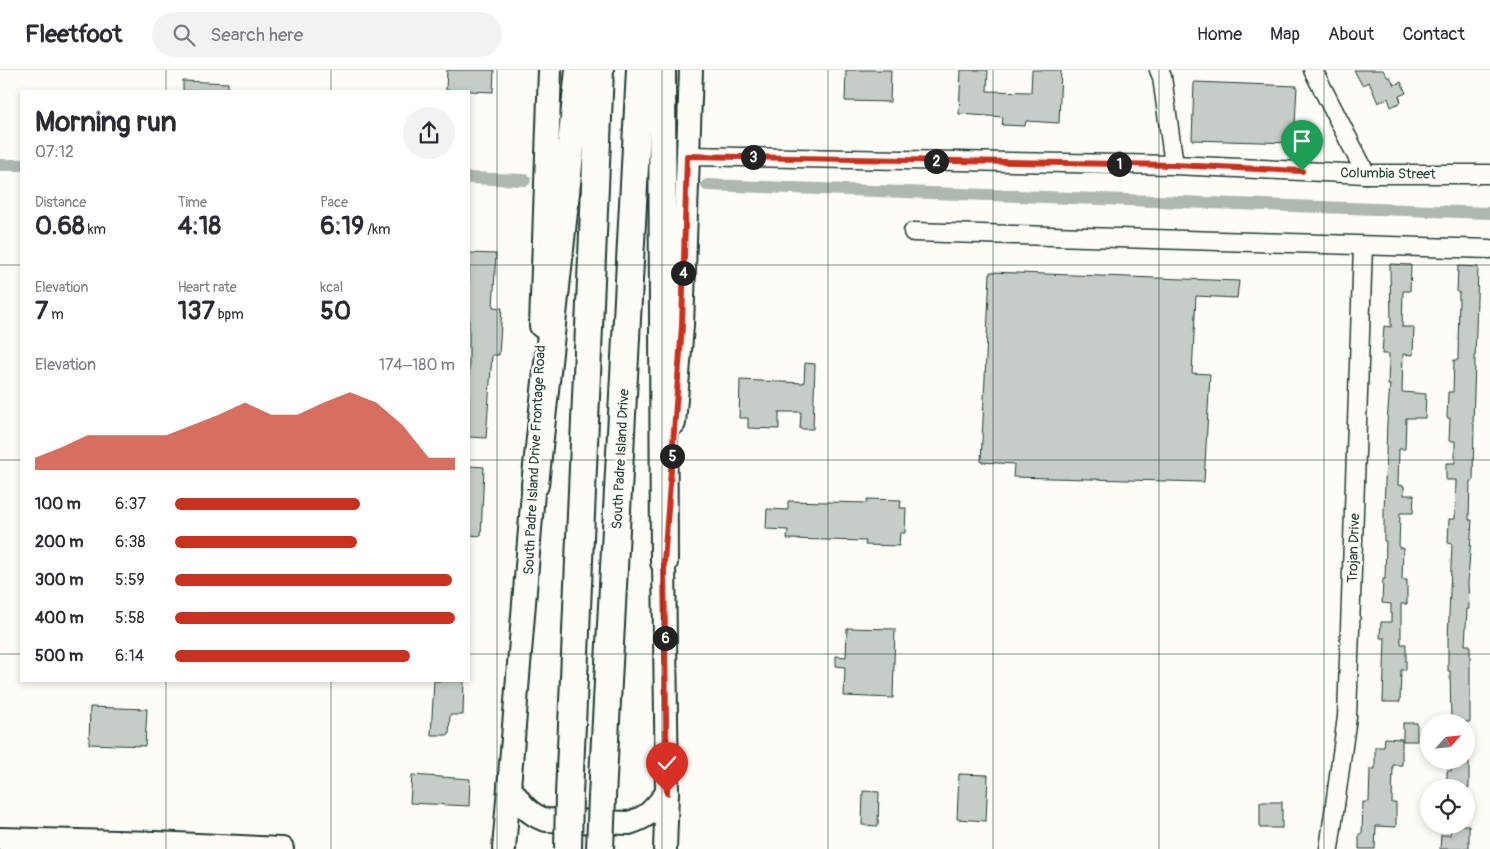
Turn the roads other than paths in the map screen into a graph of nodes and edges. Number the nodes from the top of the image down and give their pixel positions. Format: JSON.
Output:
{"nodes":[{"id":1,"x":550,"y":70,"type":"edge"},
{"id":2,"x":579,"y":70,"type":"edge"},
{"id":3,"x":600,"y":70,"type":"edge"},
{"id":4,"x":640,"y":70,"type":"edge"},
{"id":5,"x":662,"y":70,"type":"edge"},
{"id":6,"x":691,"y":70,"type":"edge"},
{"id":7,"x":1158,"y":70,"type":"edge"},
{"id":8,"x":1313,"y":70,"type":"edge"},
{"id":9,"x":687,"y":156,"type":"junction"},
{"id":10,"x":1174,"y":165,"type":"junction"},
{"id":11,"x":1366,"y":174,"type":"junction"},
{"id":12,"x":1490,"y":174,"type":"edge"},
{"id":13,"x":913,"y":232,"type":"dead end"},
{"id":14,"x":1363,"y":246,"type":"junction"},
{"id":15,"x":1490,"y":249,"type":"edge"},
{"id":16,"x":535,"y":485,"type":"junction"},
{"id":17,"x":664,"y":562,"type":"junction"},
{"id":18,"x":509,"y":786,"type":"junction"},
{"id":19,"x":667,"y":793,"type":"junction"},
{"id":20,"x":0,"y":840,"type":"edge"},
{"id":21,"x":155,"y":846,"type":"edge"},
{"id":22,"x":282,"y":849,"type":"edge"},
{"id":23,"x":504,"y":849,"type":"edge"},
{"id":24,"x":568,"y":849,"type":"edge"},
{"id":25,"x":600,"y":849,"type":"edge"},
{"id":26,"x":664,"y":849,"type":"edge"},
{"id":27,"x":1329,"y":849,"type":"edge"}],
"edges":[{"from":1,"to":16,"type":"main road","name":"South Padre Island Drive Frontage Road"},
{"from":2,"to":16,"type":"highway"},
{"from":3,"to":24,"type":"highway","bridge":true},
{"from":4,"to":25,"type":"highway","name":"South Padre Island Drive","bridge":true},
{"from":5,"to":17,"type":"highway"},
{"from":6,"to":9,"type":"main road"},
{"from":7,"to":10,"type":"street"},
{"from":8,"to":11,"type":"street"},
{"from":9,"to":10,"type":"street","name":"Columbia Street"},
{"from":9,"to":17,"type":"main road"},
{"from":10,"to":11,"type":"street","name":"Columbia Street"},
{"from":11,"to":12,"type":"street","name":"Columbia Street"},
{"from":13,"to":14,"type":"street"},
{"from":14,"to":15,"type":"street"},
{"from":14,"to":27,"type":"street","name":"Trojan Drive"},
{"from":16,"to":18,"type":"main road","name":"South Padre Island Drive Frontage Road"},
{"from":17,"to":19,"type":"main road"},
{"from":18,"to":19,"type":"main road"},
{"from":18,"to":23,"type":"main road","name":"South Padre Island Drive Frontage Road"},
{"from":19,"to":26,"type":"main road"},
{"from":20,"to":21,"type":"main road"},
{"from":21,"to":22,"type":"main road"}]}
